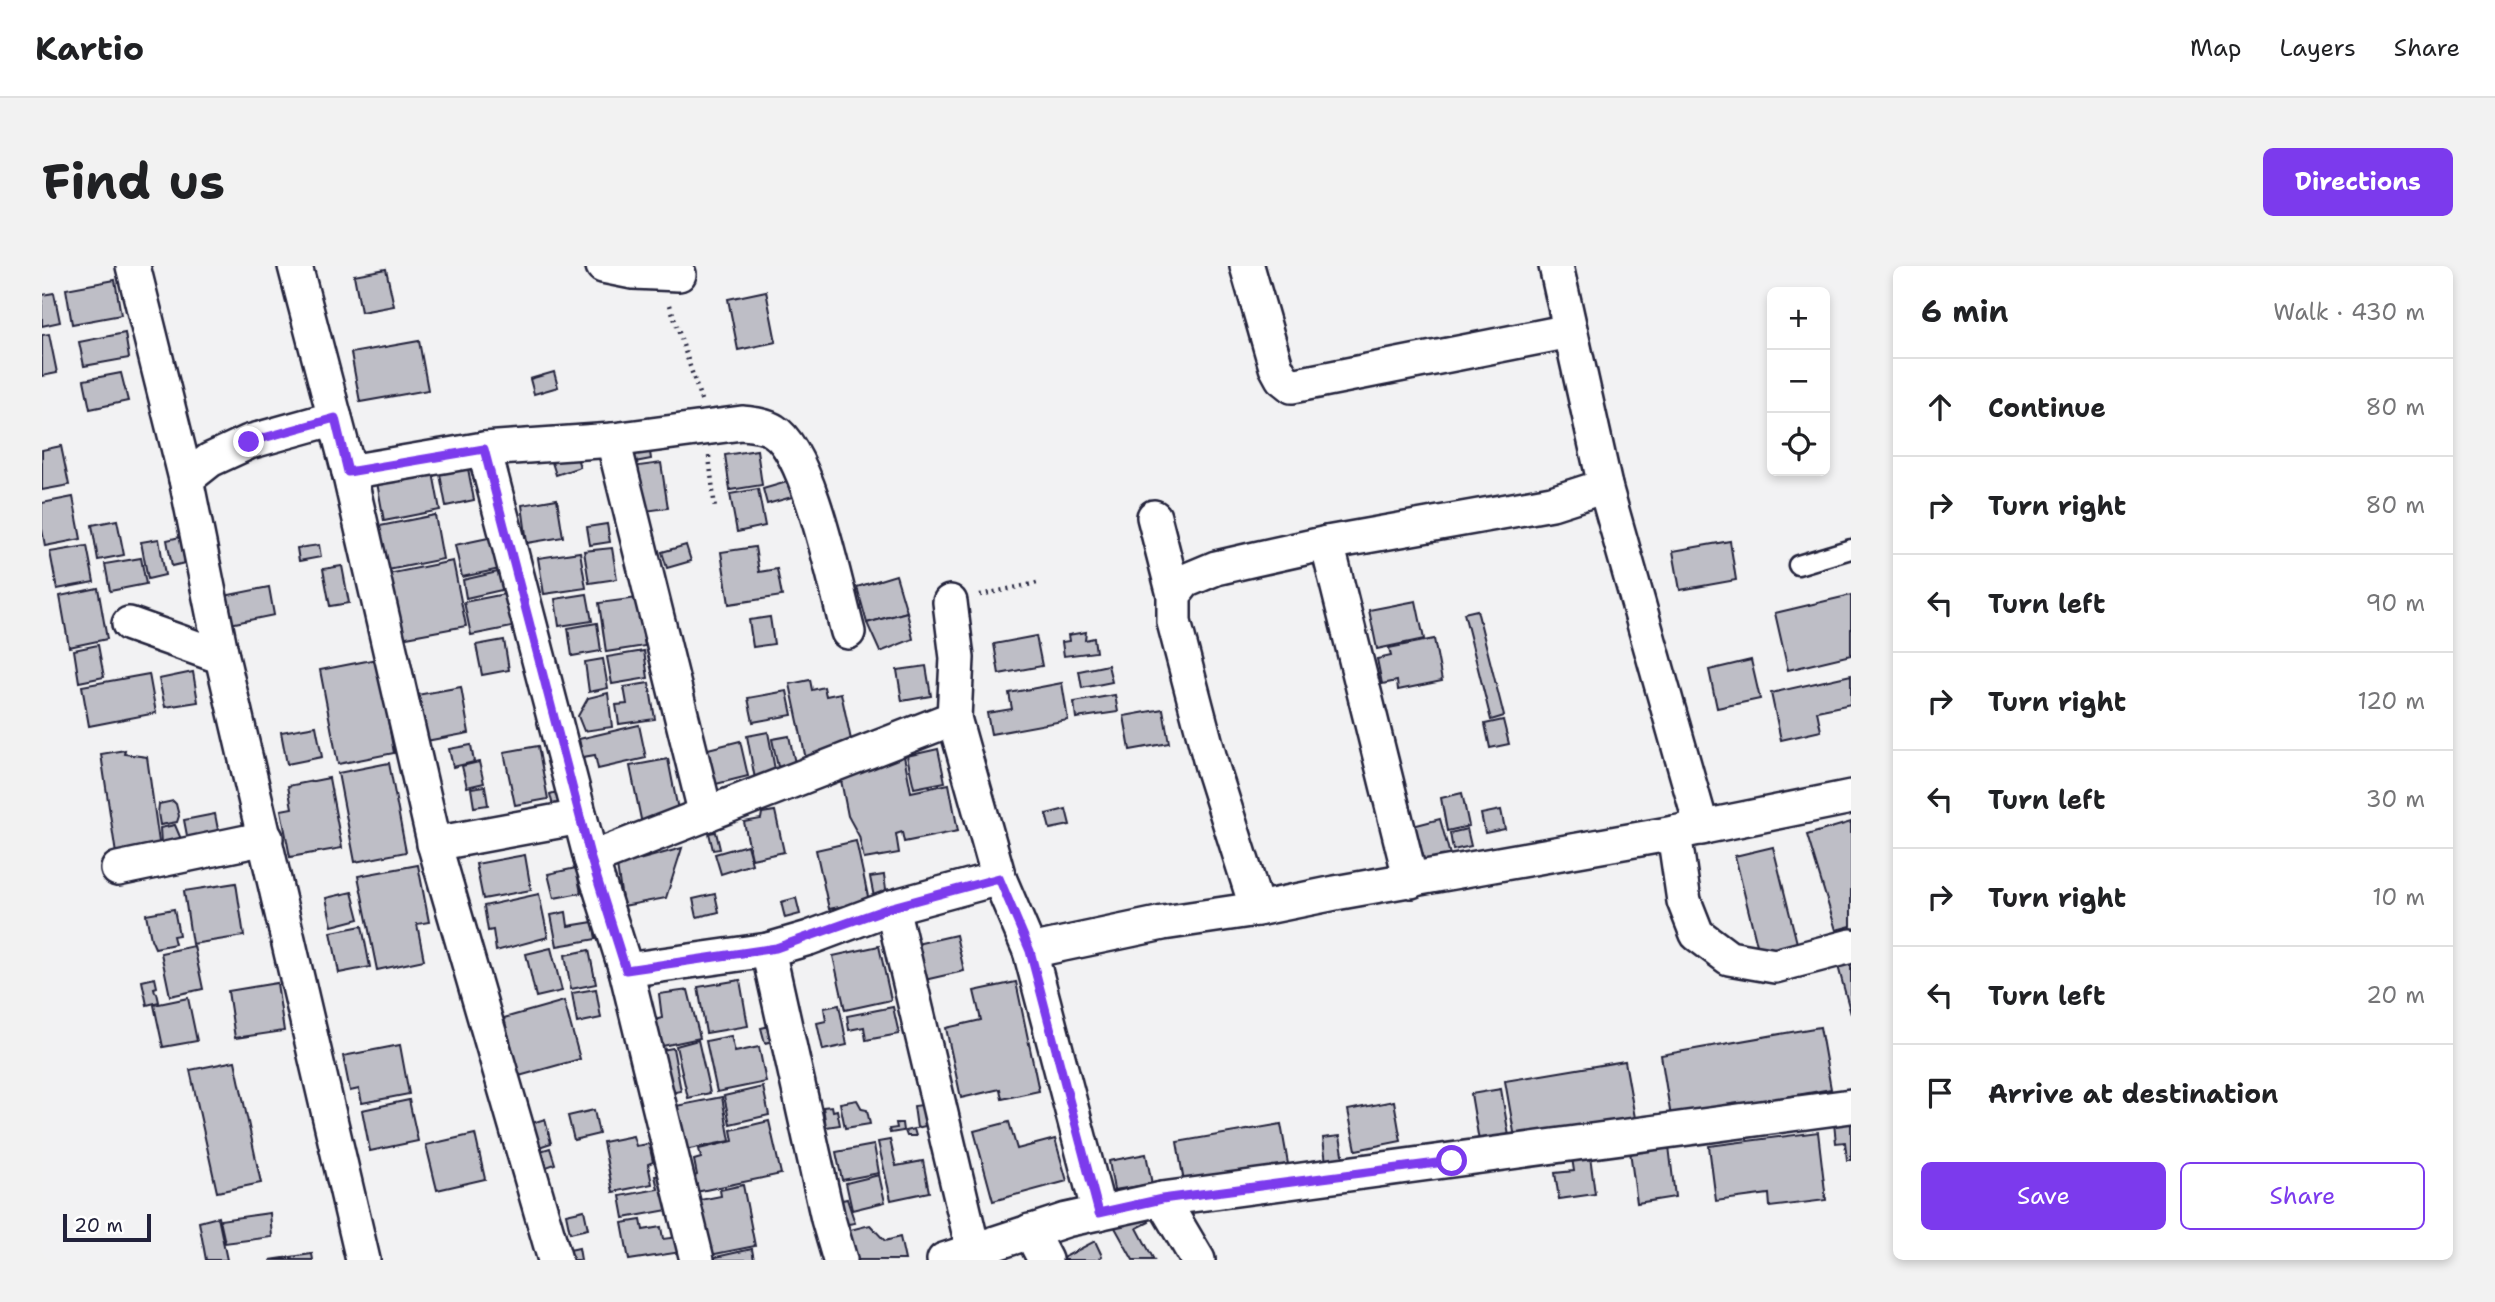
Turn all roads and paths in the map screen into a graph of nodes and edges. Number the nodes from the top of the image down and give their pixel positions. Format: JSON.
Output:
{"nodes":[{"id":1,"x":133,"y":266,"type":"edge"},
{"id":2,"x":295,"y":266,"type":"edge"},
{"id":3,"x":603,"y":266,"type":"edge"},
{"id":4,"x":1247,"y":266,"type":"edge"},
{"id":5,"x":1556,"y":266,"type":"edge"},
{"id":6,"x":674,"y":287,"type":"joint"},
{"id":7,"x":1570,"y":331,"type":"junction"},
{"id":8,"x":335,"y":418,"type":"junction"},
{"id":9,"x":710,"y":427,"type":"junction"},
{"id":10,"x":613,"y":440,"type":"junction"},
{"id":11,"x":484,"y":449,"type":"junction"},
{"id":12,"x":348,"y":472,"type":"junction"},
{"id":13,"x":186,"y":479,"type":"junction"},
{"id":14,"x":1605,"y":486,"type":"junction"},
{"id":15,"x":715,"y":509,"type":"dead end"},
{"id":16,"x":1154,"y":517,"type":"dead end"},
{"id":17,"x":1327,"y":543,"type":"junction"},
{"id":18,"x":1851,"y":549,"type":"edge"},
{"id":19,"x":1798,"y":565,"type":"dead end"},
{"id":20,"x":1037,"y":583,"type":"dead end"},
{"id":21,"x":1174,"y":595,"type":"junction"},
{"id":22,"x":950,"y":602,"type":"joint"},
{"id":23,"x":129,"y":624,"type":"dead end"},
{"id":24,"x":848,"y":632,"type":"dead end"},
{"id":25,"x":222,"y":657,"type":"junction"},
{"id":26,"x":954,"y":718,"type":"junction"},
{"id":27,"x":1851,"y":797,"type":"edge"},
{"id":28,"x":706,"y":815,"type":"junction"},
{"id":29,"x":580,"y":817,"type":"junction"},
{"id":30,"x":1688,"y":831,"type":"junction"},
{"id":31,"x":266,"y":838,"type":"junction"},
{"id":32,"x":434,"y":844,"type":"junction"},
{"id":33,"x":591,"y":859,"type":"junction"},
{"id":34,"x":118,"y":869,"type":"dead end"},
{"id":35,"x":999,"y":878,"type":"junction"},
{"id":36,"x":1411,"y":881,"type":"junction"},
{"id":37,"x":892,"y":907,"type":"junction"},
{"id":38,"x":1257,"y":909,"type":"junction"},
{"id":39,"x":1851,"y":946,"type":"edge"},
{"id":40,"x":768,"y":950,"type":"junction"},
{"id":41,"x":1030,"y":951,"type":"junction"},
{"id":42,"x":626,"y":970,"type":"junction"},
{"id":43,"x":1851,"y":1106,"type":"edge"},
{"id":44,"x":1162,"y":1199,"type":"junction"},
{"id":45,"x":1099,"y":1213,"type":"junction"},
{"id":46,"x":1030,"y":1231,"type":"junction"},
{"id":47,"x":959,"y":1255,"type":"edge"},
{"id":48,"x":363,"y":1260,"type":"edge"},
{"id":49,"x":555,"y":1260,"type":"edge"},
{"id":50,"x":697,"y":1260,"type":"edge"},
{"id":51,"x":840,"y":1260,"type":"edge"},
{"id":52,"x":1045,"y":1260,"type":"edge"},
{"id":53,"x":1198,"y":1260,"type":"edge"}],
"edges":[{"from":1,"to":13,"type":"street"},
{"from":2,"to":8,"type":"street"},
{"from":3,"to":6,"type":"street"},
{"from":4,"to":7,"type":"street"},
{"from":5,"to":7,"type":"street"},
{"from":6,"to":9,"type":"path"},
{"from":7,"to":14,"type":"street"},
{"from":8,"to":12,"type":"street"},
{"from":8,"to":13,"type":"street"},
{"from":9,"to":10,"type":"street"},
{"from":9,"to":15,"type":"path"},
{"from":9,"to":24,"type":"street"},
{"from":10,"to":11,"type":"street"},
{"from":10,"to":28,"type":"street"},
{"from":11,"to":12,"type":"street"},
{"from":11,"to":29,"type":"street"},
{"from":12,"to":32,"type":"street"},
{"from":13,"to":25,"type":"street"},
{"from":14,"to":17,"type":"street"},
{"from":14,"to":30,"type":"street"},
{"from":16,"to":21,"type":"street"},
{"from":17,"to":21,"type":"street"},
{"from":17,"to":36,"type":"street"},
{"from":18,"to":19,"type":"lane"},
{"from":20,"to":22,"type":"path"},
{"from":21,"to":38,"type":"street"},
{"from":22,"to":26,"type":"street"},
{"from":23,"to":25,"type":"street"},
{"from":25,"to":31,"type":"street"},
{"from":26,"to":28,"type":"street"},
{"from":26,"to":35,"type":"street"},
{"from":27,"to":30,"type":"street"},
{"from":28,"to":33,"type":"street"},
{"from":29,"to":32,"type":"street"},
{"from":29,"to":33,"type":"street"},
{"from":30,"to":36,"type":"street"},
{"from":30,"to":39,"type":"street"},
{"from":31,"to":34,"type":"street"},
{"from":31,"to":48,"type":"street"},
{"from":32,"to":49,"type":"street"},
{"from":33,"to":42,"type":"street"},
{"from":35,"to":37,"type":"street"},
{"from":35,"to":41,"type":"street"},
{"from":36,"to":38,"type":"street"},
{"from":37,"to":40,"type":"street"},
{"from":37,"to":47,"type":"street"},
{"from":38,"to":41,"type":"street"},
{"from":40,"to":42,"type":"street"},
{"from":40,"to":51,"type":"street"},
{"from":41,"to":45,"type":"street"},
{"from":42,"to":50,"type":"street"},
{"from":43,"to":44,"type":"street"},
{"from":44,"to":45,"type":"street"},
{"from":44,"to":53,"type":"street"},
{"from":45,"to":46,"type":"street"},
{"from":46,"to":47,"type":"street"},
{"from":46,"to":52,"type":"street"}]}
